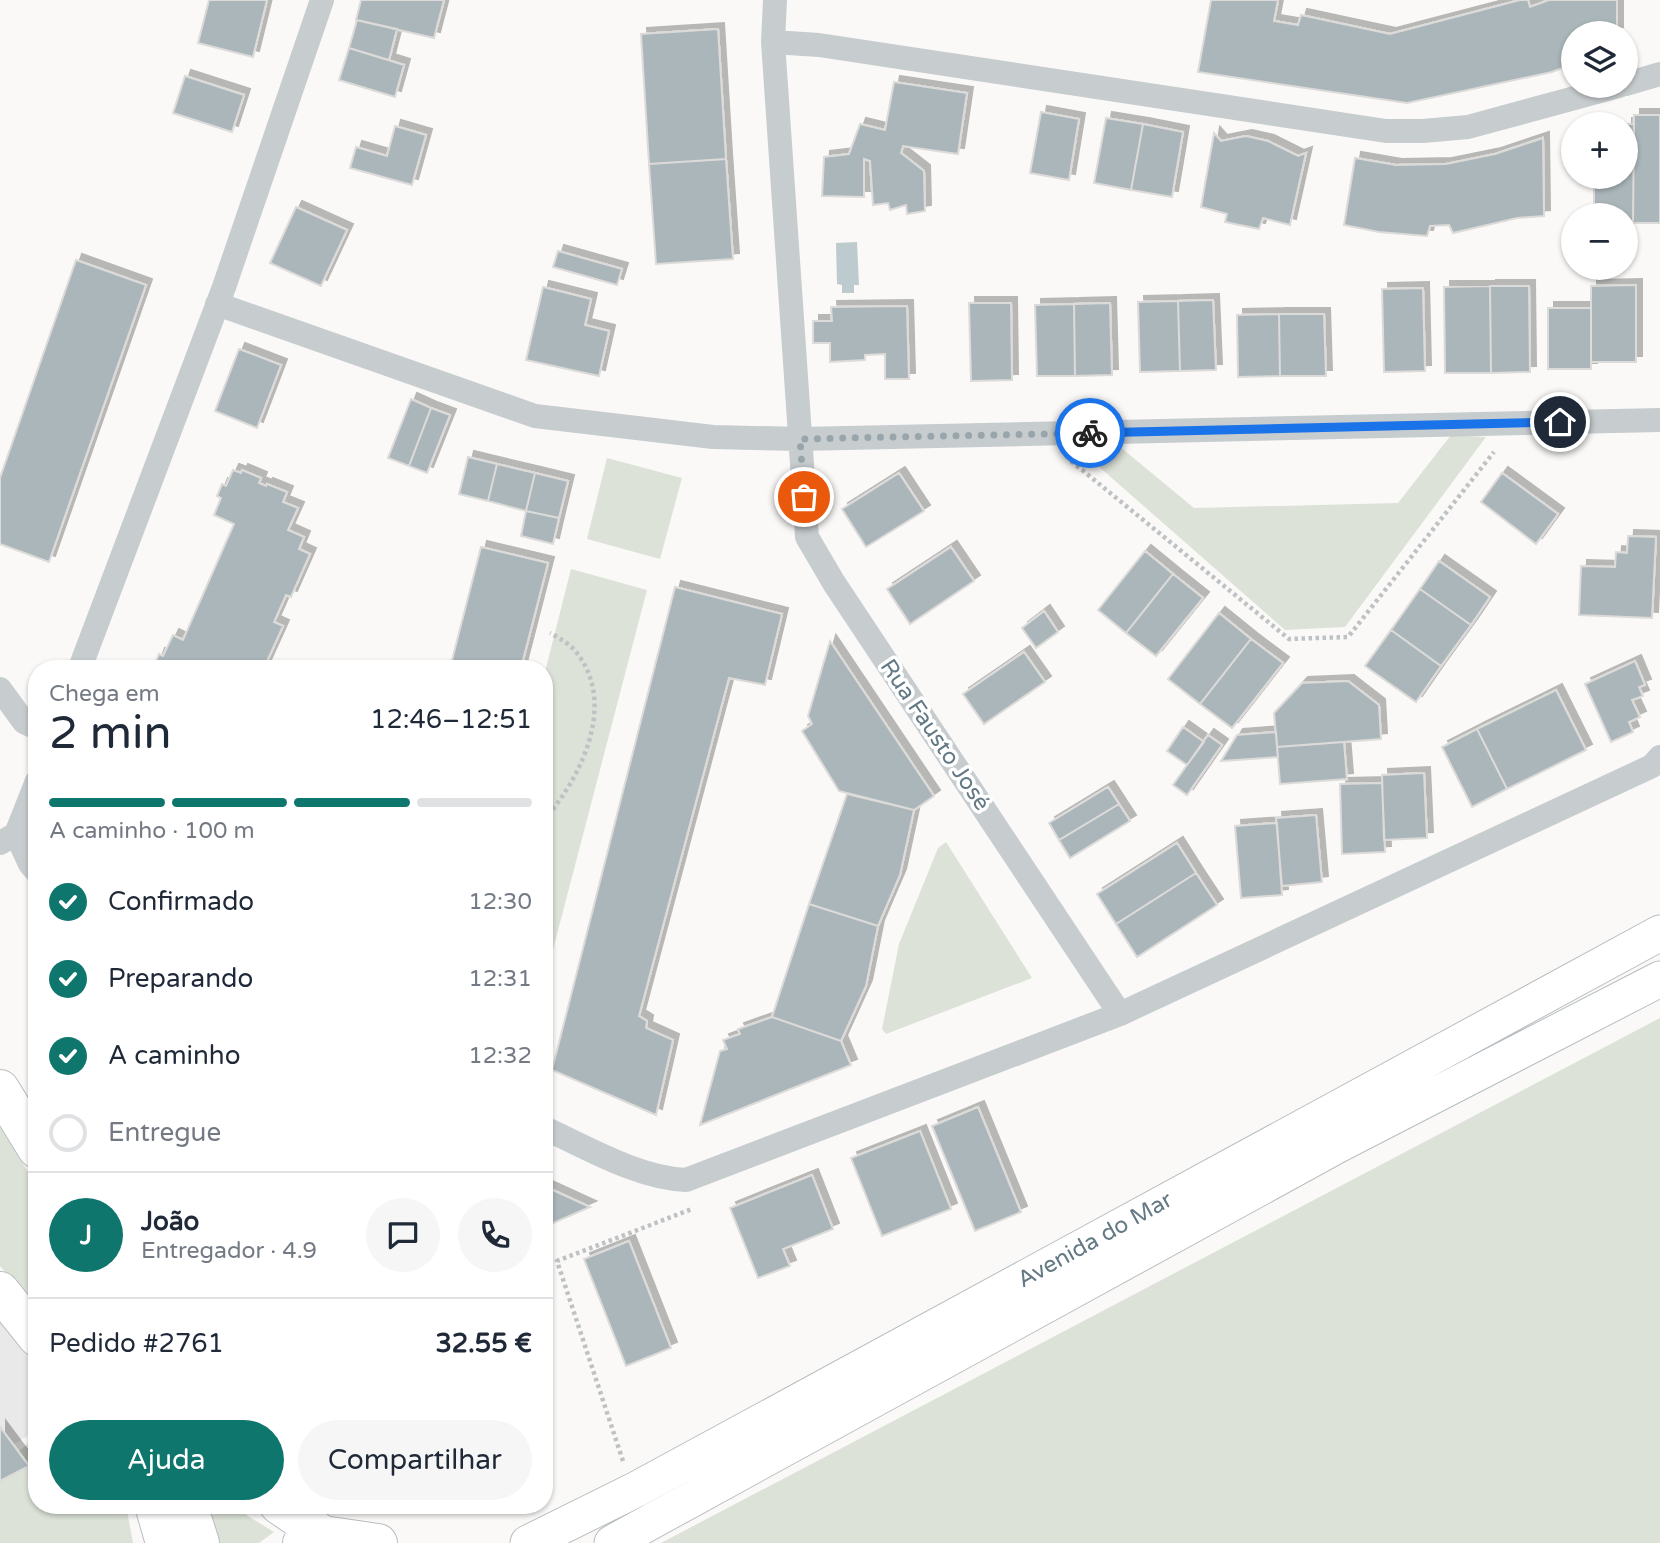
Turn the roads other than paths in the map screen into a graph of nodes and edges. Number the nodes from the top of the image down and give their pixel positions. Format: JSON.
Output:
{"nodes":[{"id":1,"x":322,"y":0,"type":"edge"},
{"id":2,"x":775,"y":0,"type":"edge"},
{"id":3,"x":773,"y":42,"type":"junction"},
{"id":4,"x":1660,"y":74,"type":"edge"},
{"id":5,"x":1638,"y":80,"type":"edge"},
{"id":6,"x":1575,"y":98,"type":"edge"},
{"id":7,"x":217,"y":304,"type":"junction"},
{"id":8,"x":1660,"y":420,"type":"edge"},
{"id":9,"x":800,"y":439,"type":"junction"},
{"id":10,"x":83,"y":660,"type":"edge"},
{"id":11,"x":0,"y":689,"type":"edge"},
{"id":12,"x":28,"y":724,"type":"edge"},
{"id":13,"x":1660,"y":757,"type":"edge"},
{"id":14,"x":28,"y":799,"type":"edge"},
{"id":15,"x":8,"y":838,"type":"edge"},
{"id":16,"x":28,"y":862,"type":"edge"},
{"id":17,"x":1660,"y":933,"type":"edge"},
{"id":18,"x":1660,"y":979,"type":"edge"},
{"id":19,"x":1120,"y":1014,"type":"junction"},
{"id":20,"x":0,"y":1089,"type":"edge"},
{"id":21,"x":553,"y":1132,"type":"edge"},
{"id":22,"x":28,"y":1134,"type":"edge"},
{"id":23,"x":0,"y":1291,"type":"edge"},
{"id":24,"x":28,"y":1326,"type":"edge"},
{"id":25,"x":157,"y":1514,"type":"edge"},
{"id":26,"x":188,"y":1514,"type":"edge"},
{"id":27,"x":288,"y":1514,"type":"edge"},
{"id":28,"x":313,"y":1539,"type":"edge"},
{"id":29,"x":165,"y":1543,"type":"edge"},
{"id":30,"x":200,"y":1543,"type":"edge"},
{"id":31,"x":378,"y":1543,"type":"edge"},
{"id":32,"x":528,"y":1543,"type":"edge"},
{"id":33,"x":612,"y":1543,"type":"edge"}],
"edges":[{"from":1,"to":7,"type":"street"},
{"from":2,"to":3,"type":"street","name":"Rua Fausto José"},
{"from":3,"to":6,"type":"street"},
{"from":3,"to":9,"type":"street","name":"Rua Fausto José"},
{"from":4,"to":5,"type":"street"},
{"from":7,"to":9,"type":"street"},
{"from":7,"to":10,"type":"street"},
{"from":8,"to":9,"type":"street"},
{"from":9,"to":19,"type":"street","name":"Rua Fausto José"},
{"from":11,"to":12,"type":"street"},
{"from":13,"to":19,"type":"street"},
{"from":14,"to":15,"type":"street"},
{"from":15,"to":16,"type":"street"},
{"from":17,"to":32,"type":"main road","name":"Avenida do Mar"},
{"from":18,"to":33,"type":"main road","name":"Avenida do Mar"},
{"from":19,"to":21,"type":"street"},
{"from":20,"to":22,"type":"main road"},
{"from":23,"to":24,"type":"main road"},
{"from":25,"to":29,"type":"main road"},
{"from":26,"to":30,"type":"main road"},
{"from":27,"to":28,"type":"main road"},
{"from":28,"to":31,"type":"main road"}]}
